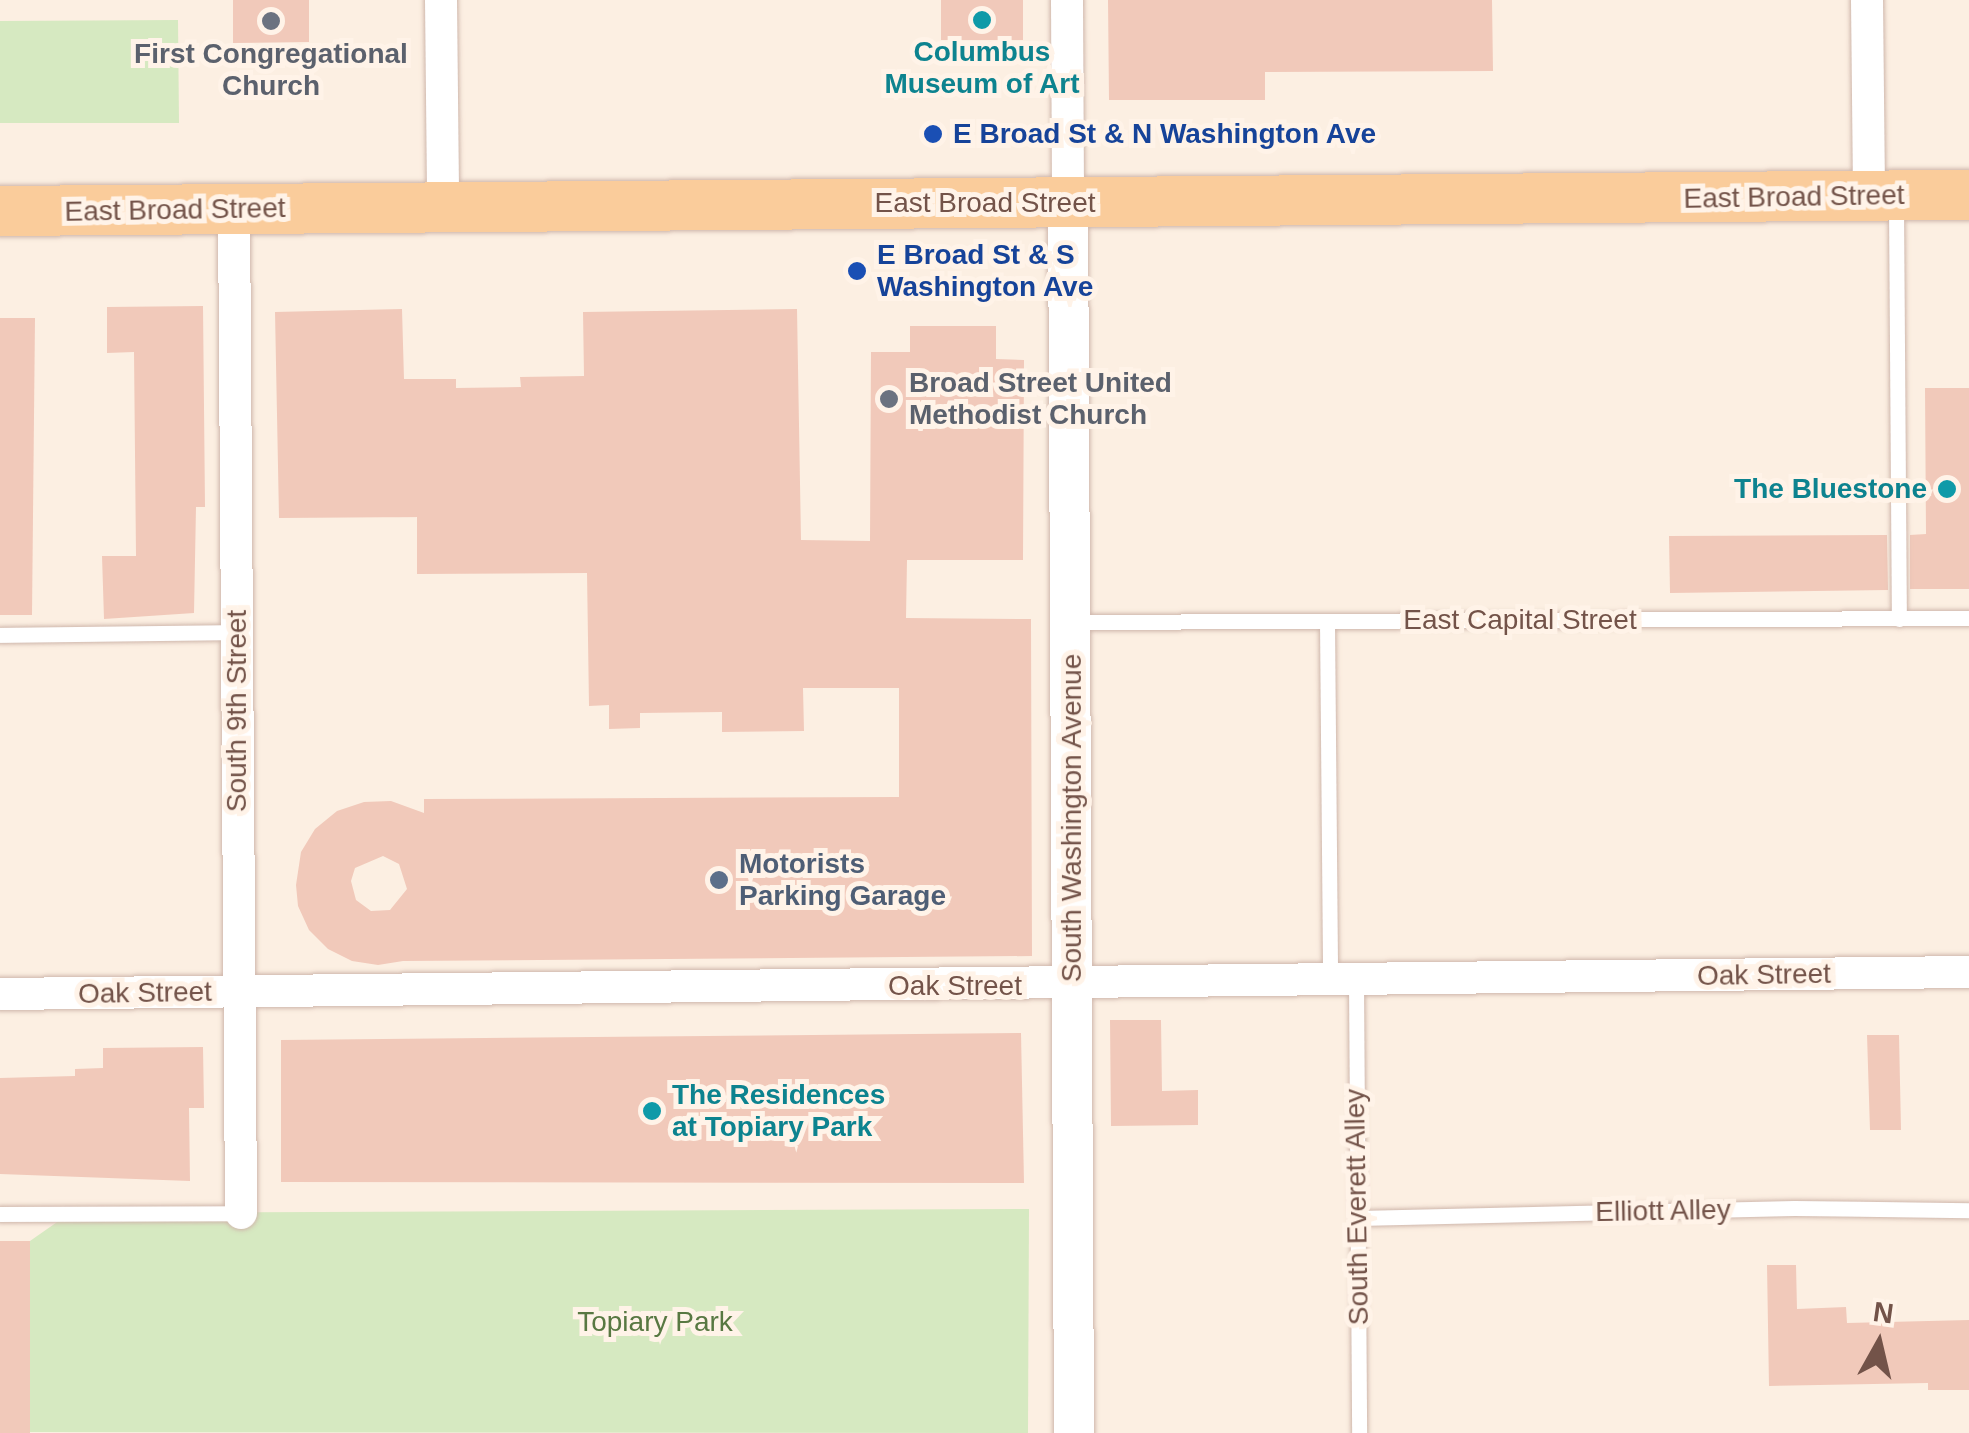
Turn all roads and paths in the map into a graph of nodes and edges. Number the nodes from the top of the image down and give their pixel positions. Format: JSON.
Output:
{"nodes":[{"id":1,"x":441,"y":0,"type":"edge"},
{"id":2,"x":1067,"y":0,"type":"edge"},
{"id":3,"x":1867,"y":0,"type":"edge"},
{"id":4,"x":1882,"y":195,"type":"junction"},
{"id":5,"x":1969,"y":195,"type":"edge"},
{"id":6,"x":1068,"y":202,"type":"junction"},
{"id":7,"x":444,"y":207,"type":"junction"},
{"id":8,"x":234,"y":209,"type":"junction"},
{"id":9,"x":0,"y":211,"type":"edge"},
{"id":10,"x":1969,"y":618,"type":"edge"},
{"id":11,"x":1899,"y":619,"type":"junction"},
{"id":12,"x":1327,"y":621,"type":"junction"},
{"id":13,"x":1071,"y":622,"type":"junction"},
{"id":14,"x":237,"y":632,"type":"junction"},
{"id":15,"x":0,"y":635,"type":"edge"},
{"id":16,"x":1969,"y":972,"type":"edge"},
{"id":17,"x":1343,"y":980,"type":"junction"},
{"id":18,"x":1074,"y":984,"type":"junction"},
{"id":19,"x":239,"y":992,"type":"junction"},
{"id":20,"x":0,"y":994,"type":"edge"},
{"id":21,"x":1969,"y":1210,"type":"edge"},
{"id":22,"x":241,"y":1213,"type":"joint"},
{"id":23,"x":0,"y":1214,"type":"edge"},
{"id":24,"x":1358,"y":1218,"type":"junction"},
{"id":25,"x":1074,"y":1433,"type":"edge"},
{"id":26,"x":1360,"y":1433,"type":"edge"}],
"edges":[{"from":1,"to":7,"type":"street"},
{"from":2,"to":6,"type":"street"},
{"from":3,"to":4,"type":"street"},
{"from":4,"to":5,"type":"main road","name":"East Broad Street"},
{"from":4,"to":6,"type":"main road","name":"East Broad Street"},
{"from":4,"to":11,"type":"lane"},
{"from":6,"to":7,"type":"main road","name":"East Broad Street"},
{"from":6,"to":13,"type":"street","name":"South Washington Avenue"},
{"from":7,"to":8,"type":"main road","name":"East Broad Street"},
{"from":8,"to":9,"type":"main road","name":"East Broad Street"},
{"from":8,"to":14,"type":"street","name":"South 9th Street"},
{"from":10,"to":11,"type":"lane","name":"East Capital Street"},
{"from":11,"to":12,"type":"lane","name":"East Capital Street"},
{"from":12,"to":13,"type":"lane","name":"East Capital Street"},
{"from":12,"to":17,"type":"lane","name":"South Everett Alley"},
{"from":13,"to":18,"type":"street","name":"South Washington Avenue"},
{"from":14,"to":15,"type":"lane"},
{"from":14,"to":19,"type":"street","name":"South 9th Street"},
{"from":16,"to":17,"type":"street","name":"Oak Street"},
{"from":17,"to":18,"type":"street","name":"Oak Street"},
{"from":17,"to":24,"type":"lane","name":"South Everett Alley"},
{"from":18,"to":19,"type":"street","name":"Oak Street"},
{"from":18,"to":25,"type":"street","name":"South Washington Avenue"},
{"from":19,"to":20,"type":"street","name":"Oak Street"},
{"from":19,"to":22,"type":"street","name":"South 9th Street"},
{"from":21,"to":24,"type":"lane","name":"Elliott Alley"},
{"from":22,"to":23,"type":"lane"},
{"from":24,"to":26,"type":"lane","name":"South Everett Alley"}]}
